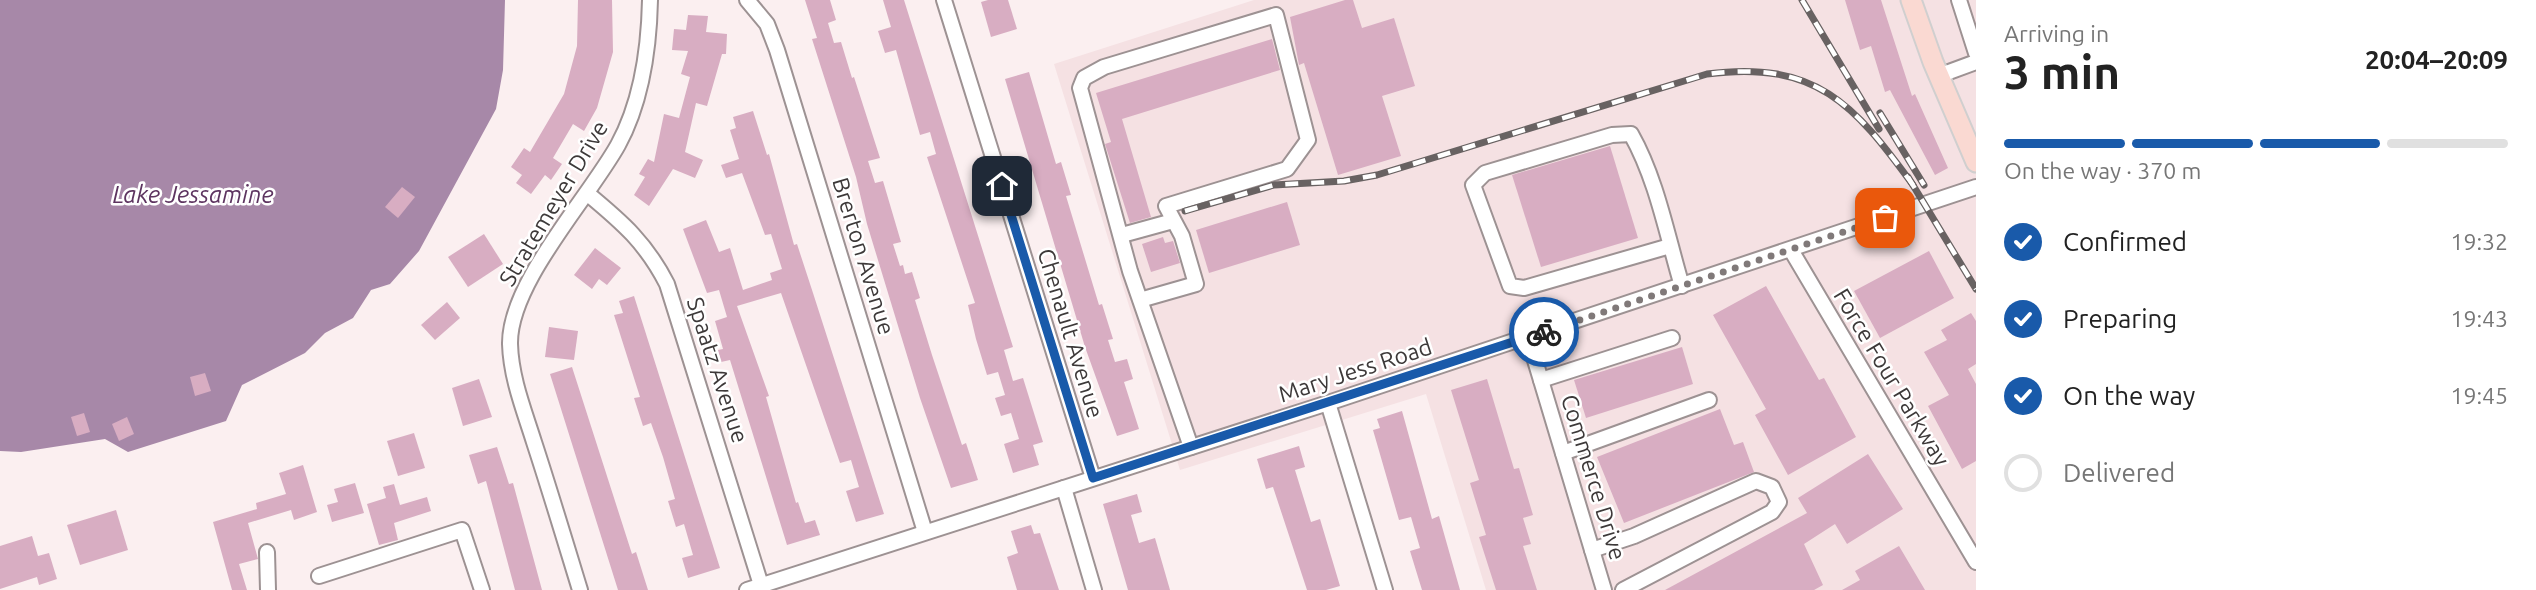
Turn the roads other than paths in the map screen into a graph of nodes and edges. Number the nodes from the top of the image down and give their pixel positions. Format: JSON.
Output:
{"nodes":[{"id":1,"x":650,"y":0,"type":"edge"},
{"id":2,"x":747,"y":0,"type":"edge"},
{"id":3,"x":944,"y":0,"type":"edge"},
{"id":4,"x":1911,"y":0,"type":"edge"},
{"id":5,"x":1959,"y":0,"type":"edge"},
{"id":6,"x":1976,"y":53,"type":"edge"},
{"id":7,"x":1976,"y":62,"type":"edge"},
{"id":8,"x":1938,"y":76,"type":"junction"},
{"id":9,"x":1976,"y":162,"type":"edge"},
{"id":10,"x":1976,"y":187,"type":"edge"},
{"id":11,"x":588,"y":194,"type":"junction"},
{"id":12,"x":1173,"y":221,"type":"junction"},
{"id":13,"x":1122,"y":235,"type":"junction"},
{"id":14,"x":1670,"y":246,"type":"junction"},
{"id":15,"x":1791,"y":250,"type":"junction"},
{"id":16,"x":1682,"y":286,"type":"junction"},
{"id":17,"x":1140,"y":300,"type":"junction"},
{"id":18,"x":1528,"y":337,"type":"junction"},
{"id":19,"x":1672,"y":338,"type":"dead end"},
{"id":20,"x":1541,"y":380,"type":"junction"},
{"id":21,"x":1709,"y":400,"type":"dead end"},
{"id":22,"x":1328,"y":403,"type":"junction"},
{"id":23,"x":1191,"y":447,"type":"junction"},
{"id":24,"x":1563,"y":453,"type":"junction"},
{"id":25,"x":1093,"y":478,"type":"junction"},
{"id":26,"x":1064,"y":488,"type":"junction"},
{"id":27,"x":925,"y":532,"type":"junction"},
{"id":28,"x":1592,"y":550,"type":"junction"},
{"id":29,"x":267,"y":552,"type":"dead end"},
{"id":30,"x":1976,"y":562,"type":"edge"},
{"id":31,"x":320,"y":576,"type":"dead end"},
{"id":32,"x":761,"y":585,"type":"junction"},
{"id":33,"x":268,"y":590,"type":"edge"},
{"id":34,"x":482,"y":590,"type":"edge"},
{"id":35,"x":580,"y":590,"type":"edge"},
{"id":36,"x":747,"y":590,"type":"edge"},
{"id":37,"x":1094,"y":590,"type":"edge"},
{"id":38,"x":1385,"y":590,"type":"edge"},
{"id":39,"x":1604,"y":590,"type":"edge"},
{"id":40,"x":1623,"y":590,"type":"edge"}],
"edges":[{"from":1,"to":11,"type":"street","name":"Stratemeyer Drive"},
{"from":2,"to":27,"type":"street","name":"Brerton Avenue"},
{"from":3,"to":25,"type":"street","name":"Chenault Avenue"},
{"from":4,"to":8,"type":"main road"},
{"from":5,"to":6,"type":"street"},
{"from":7,"to":8,"type":"street"},
{"from":8,"to":9,"type":"main road"},
{"from":10,"to":15,"type":"street","name":"Mary Jess Road"},
{"from":11,"to":32,"type":"street","name":"Spaatz Avenue"},
{"from":11,"to":35,"type":"street","name":"Stratemeyer Drive"},
{"from":12,"to":13,"type":"street"},
{"from":12,"to":13,"type":"street"},
{"from":12,"to":17,"type":"street"},
{"from":13,"to":17,"type":"street"},
{"from":14,"to":14,"type":"street"},
{"from":14,"to":16,"type":"street"},
{"from":15,"to":16,"type":"street","name":"Mary Jess Road"},
{"from":15,"to":30,"type":"street","name":"Force Four Parkway"},
{"from":16,"to":18,"type":"street","name":"Mary Jess Road"},
{"from":17,"to":23,"type":"street"},
{"from":18,"to":20,"type":"street","name":"Commerce Drive"},
{"from":18,"to":22,"type":"street","name":"Mary Jess Road"},
{"from":19,"to":20,"type":"street"},
{"from":20,"to":24,"type":"street","name":"Commerce Drive"},
{"from":21,"to":24,"type":"street"},
{"from":22,"to":23,"type":"street","name":"Mary Jess Road"},
{"from":22,"to":38,"type":"street"},
{"from":23,"to":25,"type":"street","name":"Mary Jess Road"},
{"from":24,"to":28,"type":"street","name":"Commerce Drive"},
{"from":25,"to":26,"type":"street","name":"Mary Jess Road"},
{"from":26,"to":27,"type":"street","name":"Mary Jess Road"},
{"from":26,"to":37,"type":"street"},
{"from":27,"to":32,"type":"street","name":"Mary Jess Road"},
{"from":28,"to":39,"type":"street","name":"Commerce Drive"},
{"from":28,"to":40,"type":"street"},
{"from":29,"to":33,"type":"street"},
{"from":31,"to":34,"type":"street"},
{"from":32,"to":36,"type":"street","name":"Mary Jess Road"}]}
